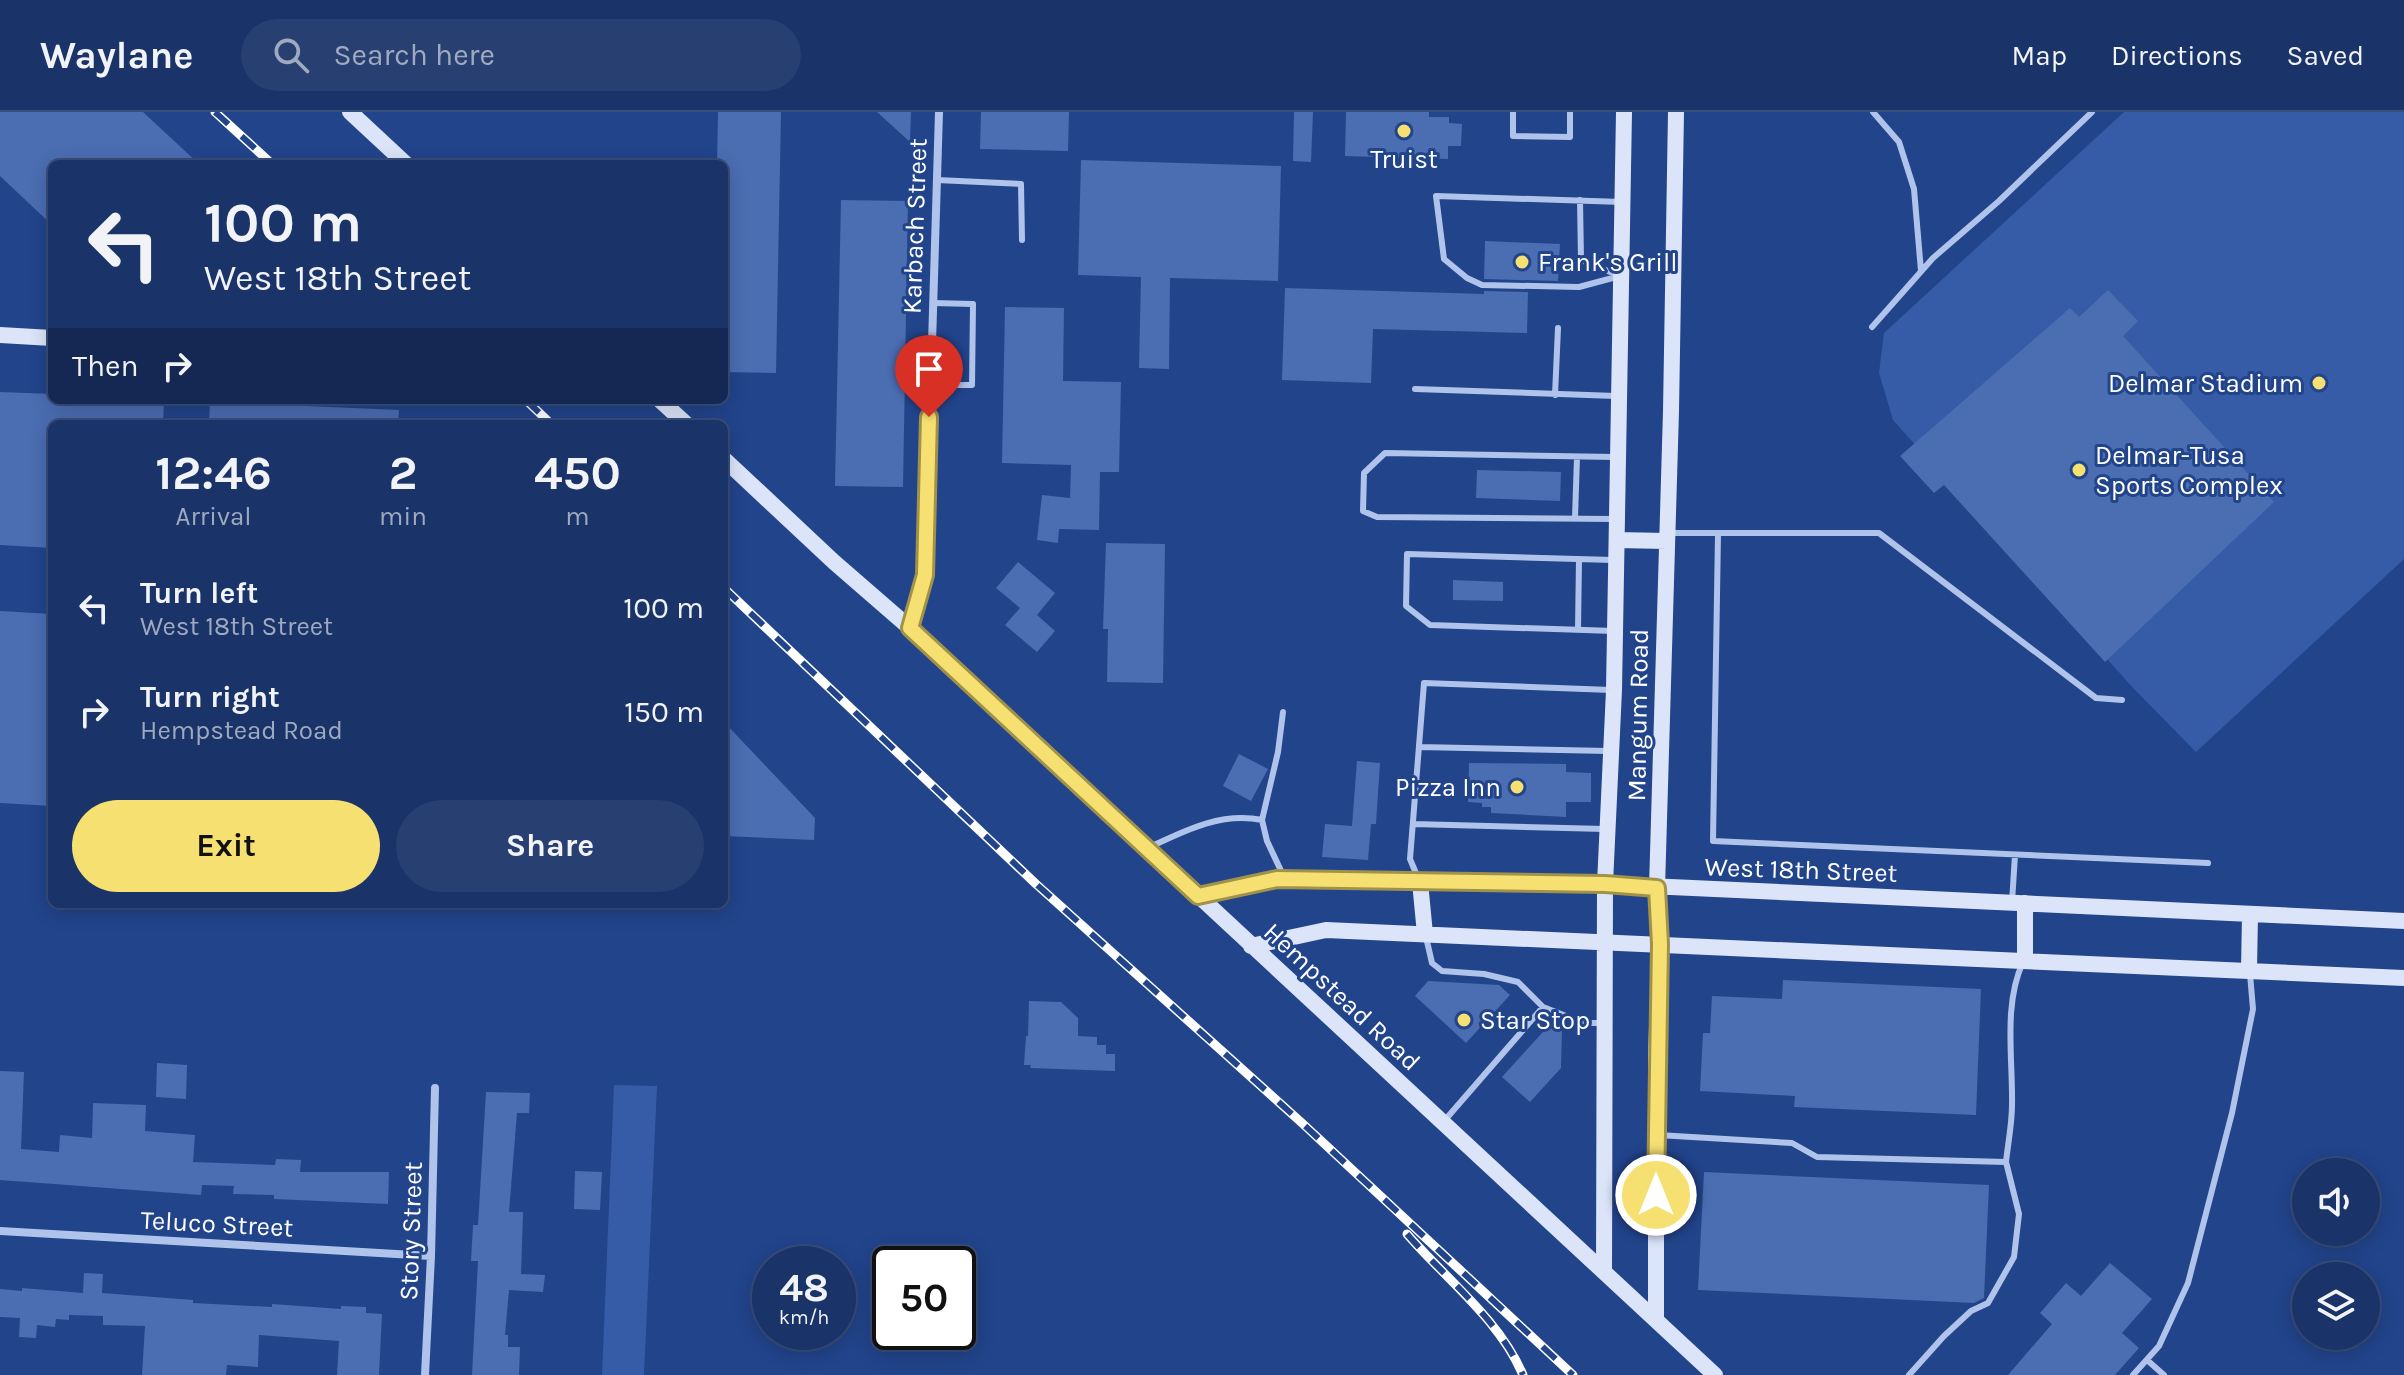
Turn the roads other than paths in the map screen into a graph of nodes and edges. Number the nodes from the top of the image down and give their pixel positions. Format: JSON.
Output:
{"nodes":[{"id":1,"x":350,"y":112,"type":"edge"},
{"id":2,"x":939,"y":112,"type":"edge"},
{"id":3,"x":1513,"y":112,"type":"edge"},
{"id":4,"x":1570,"y":112,"type":"edge"},
{"id":5,"x":1624,"y":112,"type":"edge"},
{"id":6,"x":1676,"y":112,"type":"edge"},
{"id":7,"x":1873,"y":112,"type":"edge"},
{"id":8,"x":2092,"y":112,"type":"edge"},
{"id":9,"x":402,"y":160,"type":"edge"},
{"id":10,"x":937,"y":180,"type":"junction"},
{"id":11,"x":1580,"y":200,"type":"junction"},
{"id":12,"x":1622,"y":202,"type":"junction"},
{"id":13,"x":1022,"y":240,"type":"dead end"},
{"id":14,"x":1921,"y":271,"type":"junction"},
{"id":15,"x":1620,"y":276,"type":"junction"},
{"id":16,"x":933,"y":303,"type":"junction"},
{"id":17,"x":1872,"y":327,"type":"dead end"},
{"id":18,"x":1558,"y":328,"type":"dead end"},
{"id":19,"x":0,"y":335,"type":"edge"},
{"id":20,"x":48,"y":338,"type":"edge"},
{"id":21,"x":930,"y":385,"type":"junction"},
{"id":22,"x":1415,"y":389,"type":"dead end"},
{"id":23,"x":1555,"y":395,"type":"junction"},
{"id":24,"x":1619,"y":396,"type":"junction"},
{"id":25,"x":664,"y":404,"type":"edge"},
{"id":26,"x":682,"y":420,"type":"edge"},
{"id":27,"x":1577,"y":457,"type":"junction"},
{"id":28,"x":1618,"y":458,"type":"junction"},
{"id":29,"x":728,"y":463,"type":"edge"},
{"id":30,"x":1575,"y":518,"type":"junction"},
{"id":31,"x":1617,"y":519,"type":"junction"},
{"id":32,"x":1718,"y":534,"type":"junction"},
{"id":33,"x":1666,"y":537,"type":"junction"},
{"id":34,"x":1617,"y":540,"type":"junction"},
{"id":35,"x":1579,"y":559,"type":"junction"},
{"id":36,"x":1616,"y":560,"type":"junction"},
{"id":37,"x":910,"y":628,"type":"junction"},
{"id":38,"x":1578,"y":630,"type":"junction"},
{"id":39,"x":1615,"y":631,"type":"junction"},
{"id":40,"x":1614,"y":690,"type":"junction"},
{"id":41,"x":2122,"y":700,"type":"dead end"},
{"id":42,"x":1283,"y":712,"type":"dead end"},
{"id":43,"x":1419,"y":747,"type":"junction"},
{"id":44,"x":1612,"y":751,"type":"junction"},
{"id":45,"x":1262,"y":820,"type":"junction"},
{"id":46,"x":1413,"y":824,"type":"junction"},
{"id":47,"x":1608,"y":829,"type":"junction"},
{"id":48,"x":1147,"y":849,"type":"junction"},
{"id":49,"x":2015,"y":855,"type":"junction"},
{"id":50,"x":2208,"y":863,"type":"dead end"},
{"id":51,"x":1285,"y":879,"type":"junction"},
{"id":52,"x":1420,"y":882,"type":"junction"},
{"id":53,"x":1605,"y":884,"type":"junction"},
{"id":54,"x":1657,"y":888,"type":"junction"},
{"id":55,"x":1198,"y":896,"type":"junction"},
{"id":56,"x":2018,"y":902,"type":"junction"},
{"id":57,"x":2250,"y":914,"type":"junction"},
{"id":58,"x":2404,"y":921,"type":"edge"},
{"id":59,"x":1425,"y":934,"type":"junction"},
{"id":60,"x":1605,"y":941,"type":"junction"},
{"id":61,"x":1660,"y":944,"type":"junction"},
{"id":62,"x":1251,"y":946,"type":"junction"},
{"id":63,"x":2025,"y":959,"type":"junction"},
{"id":64,"x":2249,"y":970,"type":"junction"},
{"id":65,"x":2404,"y":978,"type":"edge"},
{"id":66,"x":1543,"y":1007,"type":"junction"},
{"id":67,"x":1604,"y":1023,"type":"junction"},
{"id":68,"x":435,"y":1088,"type":"dead end"},
{"id":69,"x":1443,"y":1123,"type":"junction"},
{"id":70,"x":1656,"y":1135,"type":"junction"},
{"id":71,"x":2006,"y":1162,"type":"junction"},
{"id":72,"x":0,"y":1231,"type":"edge"},
{"id":73,"x":431,"y":1256,"type":"junction"},
{"id":74,"x":1604,"y":1271,"type":"junction"},
{"id":75,"x":1656,"y":1319,"type":"junction"},
{"id":76,"x":2147,"y":1360,"type":"junction"},
{"id":77,"x":425,"y":1375,"type":"edge"},
{"id":78,"x":1715,"y":1375,"type":"edge"},
{"id":79,"x":1909,"y":1375,"type":"edge"},
{"id":80,"x":2133,"y":1375,"type":"edge"},
{"id":81,"x":2164,"y":1375,"type":"edge"}],
"edges":[{"from":1,"to":9,"type":"main road"},
{"from":2,"to":10,"type":"street","name":"Karbach Street"},
{"from":3,"to":4,"type":"lane"},
{"from":5,"to":12,"type":"main road","name":"Mangum Road"},
{"from":6,"to":33,"type":"main road","name":"Mangum Road"},
{"from":7,"to":14,"type":"lane"},
{"from":8,"to":14,"type":"lane"},
{"from":10,"to":13,"type":"lane"},
{"from":10,"to":16,"type":"street","name":"Karbach Street"},
{"from":11,"to":12,"type":"lane"},
{"from":11,"to":15,"type":"lane"},
{"from":11,"to":15,"type":"lane"},
{"from":12,"to":15,"type":"main road","name":"Mangum Road"},
{"from":14,"to":17,"type":"lane"},
{"from":15,"to":24,"type":"main road","name":"Mangum Road"},
{"from":16,"to":21,"type":"street","name":"Karbach Street"},
{"from":16,"to":21,"type":"lane"},
{"from":18,"to":23,"type":"lane"},
{"from":19,"to":20,"type":"main road"},
{"from":21,"to":37,"type":"street","name":"Karbach Street"},
{"from":22,"to":23,"type":"lane"},
{"from":23,"to":24,"type":"lane"},
{"from":24,"to":28,"type":"main road","name":"Mangum Road"},
{"from":25,"to":26,"type":"main road"},
{"from":27,"to":28,"type":"lane"},
{"from":27,"to":30,"type":"lane"},
{"from":27,"to":30,"type":"lane"},
{"from":28,"to":31,"type":"main road","name":"Mangum Road"},
{"from":29,"to":37,"type":"main road","name":"Hempstead Road"},
{"from":30,"to":31,"type":"lane"},
{"from":31,"to":34,"type":"main road","name":"Mangum Road"},
{"from":32,"to":33,"type":"lane"},
{"from":32,"to":41,"type":"lane"},
{"from":32,"to":49,"type":"lane"},
{"from":33,"to":34,"type":"main road"},
{"from":33,"to":54,"type":"main road","name":"Mangum Road"},
{"from":34,"to":36,"type":"main road","name":"Mangum Road"},
{"from":35,"to":36,"type":"lane"},
{"from":35,"to":38,"type":"lane"},
{"from":35,"to":38,"type":"lane"},
{"from":36,"to":39,"type":"main road","name":"Mangum Road"},
{"from":37,"to":48,"type":"main road","name":"Hempstead Road"},
{"from":38,"to":39,"type":"lane"},
{"from":39,"to":40,"type":"main road","name":"Mangum Road"},
{"from":40,"to":43,"type":"lane"},
{"from":40,"to":44,"type":"main road","name":"Mangum Road"},
{"from":42,"to":45,"type":"lane"},
{"from":43,"to":44,"type":"lane"},
{"from":43,"to":46,"type":"lane"},
{"from":44,"to":47,"type":"main road","name":"Mangum Road"},
{"from":45,"to":48,"type":"lane"},
{"from":45,"to":51,"type":"lane"},
{"from":46,"to":47,"type":"lane"},
{"from":46,"to":52,"type":"lane"},
{"from":47,"to":53,"type":"main road","name":"Mangum Road"},
{"from":48,"to":55,"type":"main road","name":"Hempstead Road"},
{"from":49,"to":50,"type":"lane"},
{"from":49,"to":56,"type":"lane"},
{"from":51,"to":52,"type":"main road","name":"West 18th Street"},
{"from":51,"to":55,"type":"main road","name":"West 18th Street"},
{"from":52,"to":53,"type":"main road","name":"West 18th Street"},
{"from":52,"to":59,"type":"main road"},
{"from":53,"to":54,"type":"main road","name":"West 18th Street"},
{"from":53,"to":60,"type":"main road","name":"Mangum Road"},
{"from":54,"to":56,"type":"main road","name":"West 18th Street"},
{"from":54,"to":61,"type":"main road","name":"Mangum Road"},
{"from":55,"to":62,"type":"main road","name":"Hempstead Road"},
{"from":56,"to":57,"type":"main road","name":"West 18th Street"},
{"from":56,"to":63,"type":"main road"},
{"from":57,"to":58,"type":"main road","name":"West 18th Street"},
{"from":57,"to":64,"type":"main road"},
{"from":59,"to":60,"type":"main road"},
{"from":59,"to":62,"type":"main road"},
{"from":59,"to":66,"type":"lane"},
{"from":60,"to":61,"type":"main road"},
{"from":60,"to":67,"type":"main road","name":"Mangum Road"},
{"from":61,"to":63,"type":"main road"},
{"from":61,"to":70,"type":"main road","name":"Mangum Road"},
{"from":62,"to":69,"type":"main road","name":"Hempstead Road"},
{"from":63,"to":64,"type":"main road"},
{"from":63,"to":71,"type":"lane"},
{"from":64,"to":65,"type":"main road"},
{"from":64,"to":76,"type":"lane"},
{"from":66,"to":67,"type":"lane"},
{"from":66,"to":69,"type":"lane"},
{"from":67,"to":74,"type":"main road","name":"Mangum Road"},
{"from":68,"to":73,"type":"street","name":"Story Street"},
{"from":69,"to":74,"type":"main road","name":"Hempstead Road"},
{"from":70,"to":71,"type":"lane"},
{"from":70,"to":75,"type":"main road","name":"Mangum Road"},
{"from":71,"to":79,"type":"lane"},
{"from":72,"to":73,"type":"street","name":"Teluco Street"},
{"from":73,"to":77,"type":"street","name":"Story Street"},
{"from":74,"to":75,"type":"main road","name":"Hempstead Road"},
{"from":75,"to":78,"type":"main road","name":"Hempstead Road"},
{"from":76,"to":80,"type":"lane"},
{"from":76,"to":81,"type":"lane"}]}
